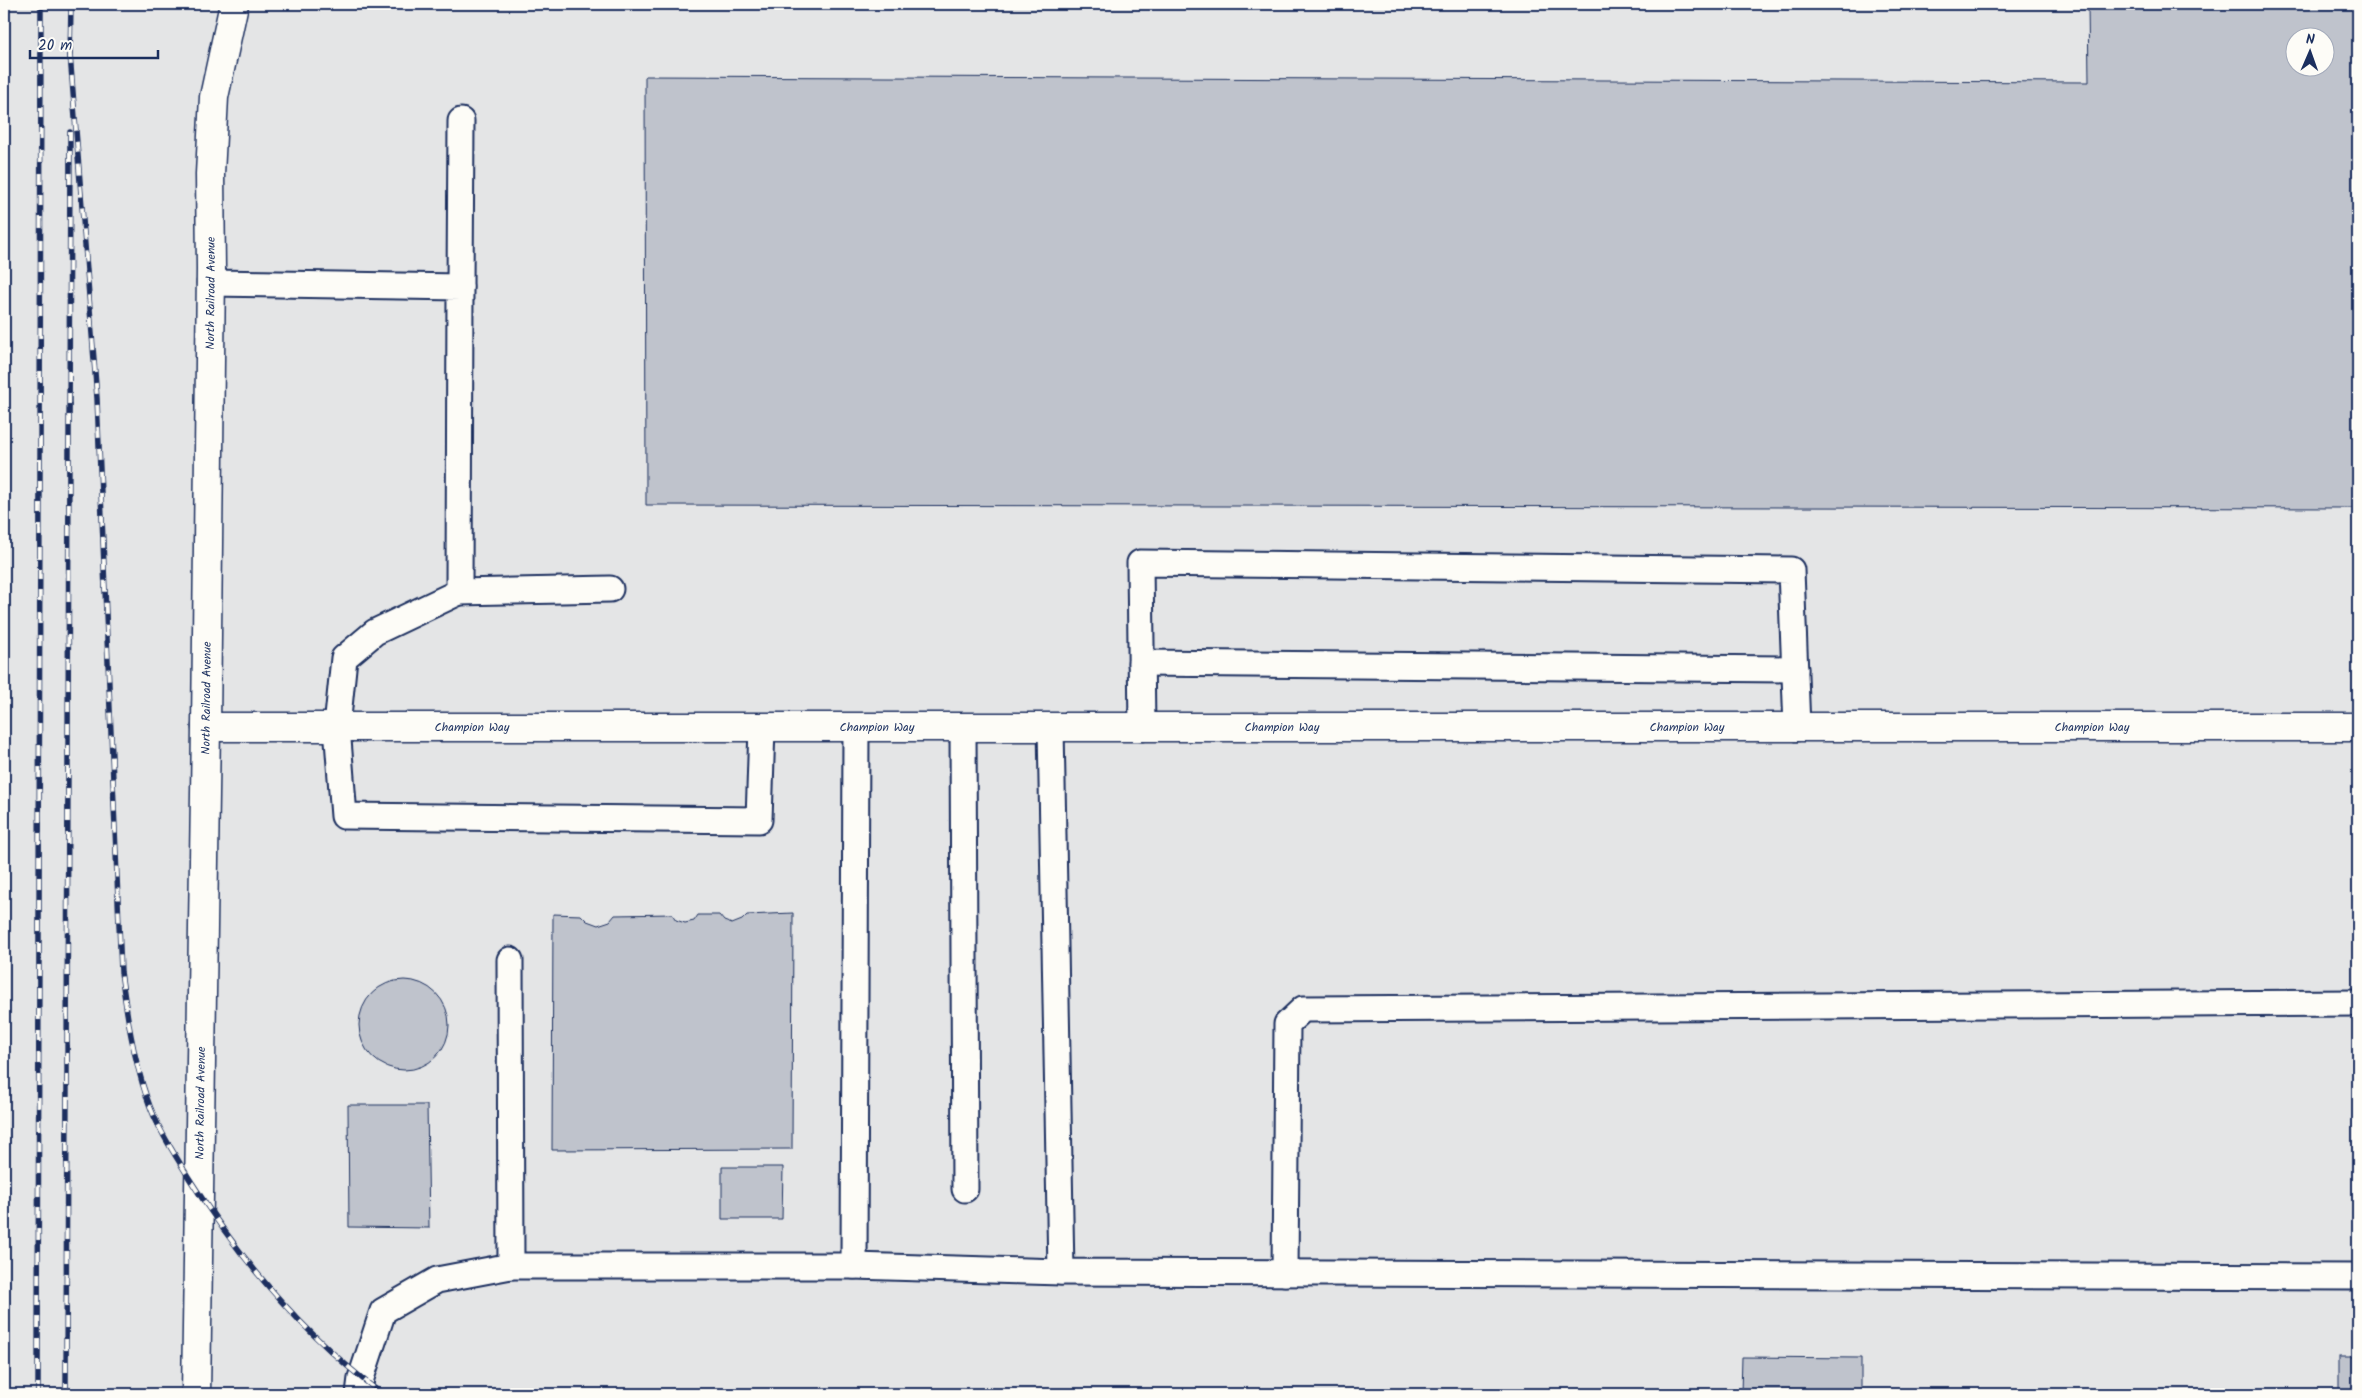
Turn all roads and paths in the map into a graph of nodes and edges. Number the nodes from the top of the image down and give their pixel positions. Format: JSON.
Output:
{"nodes":[{"id":1,"x":234,"y":4,"type":"edge"},
{"id":2,"x":460,"y":121,"type":"dead end"},
{"id":3,"x":210,"y":283,"type":"junction"},
{"id":4,"x":460,"y":287,"type":"junction"},
{"id":5,"x":610,"y":589,"type":"dead end"},
{"id":6,"x":459,"y":592,"type":"junction"},
{"id":7,"x":1141,"y":663,"type":"junction"},
{"id":8,"x":1795,"y":669,"type":"junction"},
{"id":9,"x":206,"y":727,"type":"junction"},
{"id":10,"x":337,"y":727,"type":"junction"},
{"id":11,"x":762,"y":727,"type":"junction"},
{"id":12,"x":963,"y":727,"type":"junction"},
{"id":13,"x":1052,"y":727,"type":"junction"},
{"id":14,"x":2358,"y":727,"type":"edge"},
{"id":15,"x":856,"y":728,"type":"junction"},
{"id":16,"x":1142,"y":728,"type":"junction"},
{"id":17,"x":1797,"y":728,"type":"junction"},
{"id":18,"x":510,"y":960,"type":"dead end"},
{"id":19,"x":2358,"y":1004,"type":"edge"},
{"id":20,"x":965,"y":1189,"type":"dead end"},
{"id":21,"x":511,"y":1266,"type":"junction"},
{"id":22,"x":854,"y":1266,"type":"junction"},
{"id":23,"x":1061,"y":1272,"type":"junction"},
{"id":24,"x":1285,"y":1273,"type":"junction"},
{"id":25,"x":2358,"y":1277,"type":"edge"},
{"id":26,"x":196,"y":1394,"type":"edge"},
{"id":27,"x":359,"y":1394,"type":"edge"}],
"edges":[{"from":1,"to":3,"type":"street","name":"North Railroad Avenue"},
{"from":2,"to":4,"type":"lane"},
{"from":3,"to":4,"type":"lane"},
{"from":3,"to":9,"type":"street","name":"North Railroad Avenue"},
{"from":4,"to":6,"type":"lane"},
{"from":5,"to":6,"type":"lane"},
{"from":6,"to":10,"type":"lane"},
{"from":7,"to":8,"type":"lane"},
{"from":7,"to":8,"type":"lane"},
{"from":7,"to":16,"type":"lane"},
{"from":8,"to":17,"type":"lane"},
{"from":9,"to":10,"type":"street","name":"Champion Way"},
{"from":9,"to":26,"type":"street","name":"North Railroad Avenue"},
{"from":10,"to":11,"type":"street","name":"Champion Way"},
{"from":10,"to":11,"type":"lane"},
{"from":11,"to":15,"type":"street","name":"Champion Way"},
{"from":12,"to":13,"type":"street","name":"Champion Way"},
{"from":12,"to":15,"type":"street","name":"Champion Way"},
{"from":12,"to":20,"type":"lane"},
{"from":13,"to":16,"type":"street","name":"Champion Way"},
{"from":13,"to":23,"type":"lane"},
{"from":14,"to":17,"type":"street","name":"Champion Way"},
{"from":15,"to":22,"type":"lane"},
{"from":16,"to":17,"type":"street","name":"Champion Way"},
{"from":18,"to":21,"type":"lane"},
{"from":19,"to":24,"type":"lane"},
{"from":21,"to":22,"type":"lane"},
{"from":21,"to":27,"type":"lane"},
{"from":22,"to":23,"type":"lane"},
{"from":23,"to":24,"type":"lane"},
{"from":24,"to":25,"type":"lane"}]}
